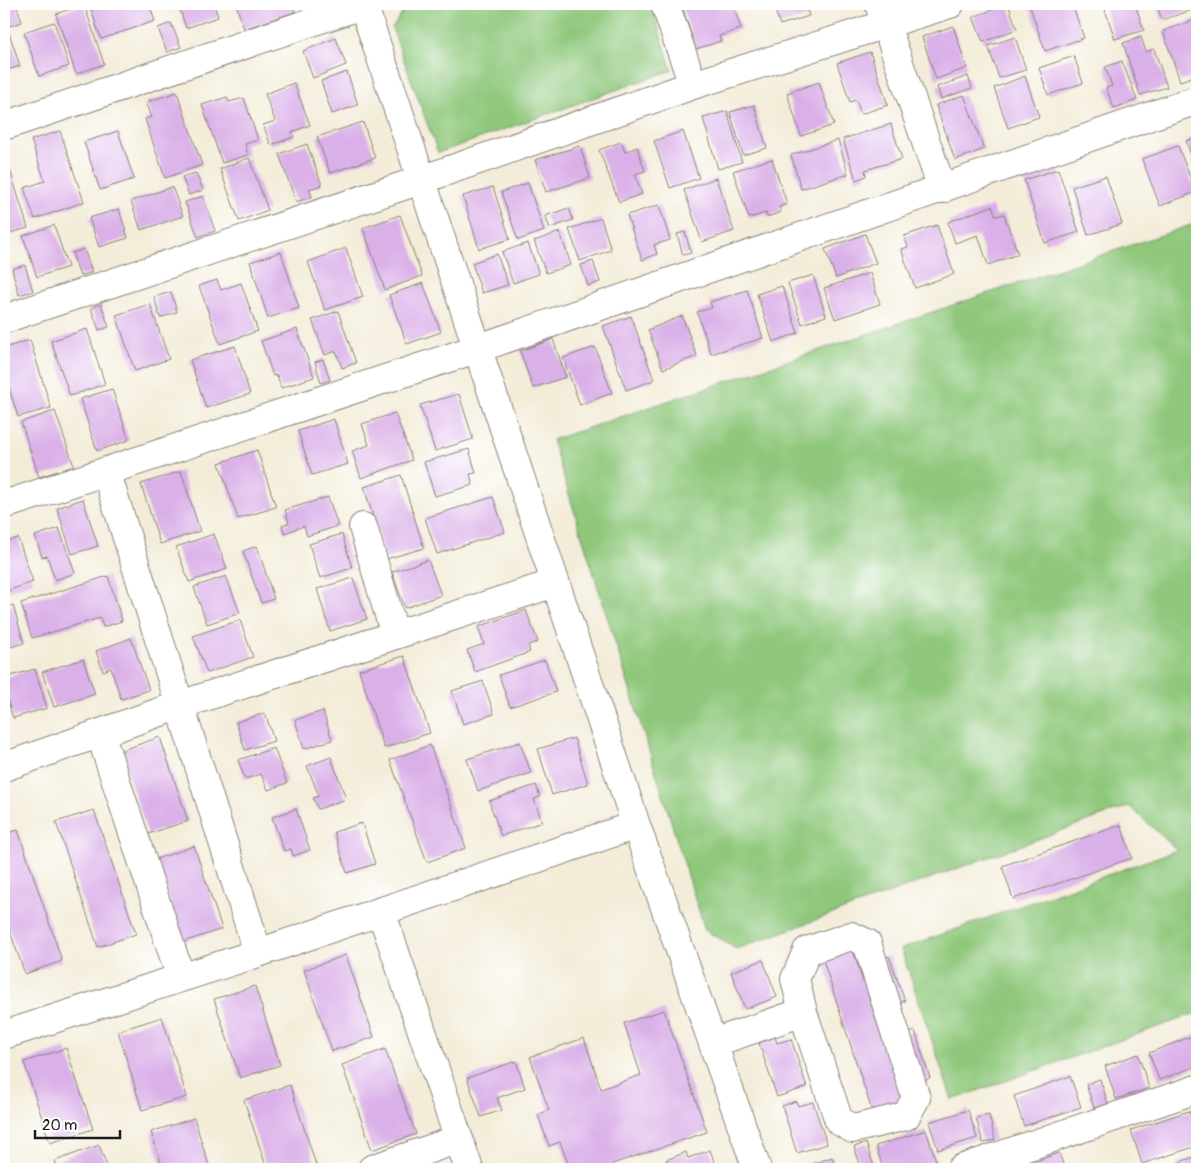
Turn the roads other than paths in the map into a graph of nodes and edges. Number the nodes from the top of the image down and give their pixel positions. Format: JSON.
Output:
{"nodes":[{"id":1,"x":364,"y":4,"type":"edge"},
{"id":2,"x":665,"y":4,"type":"edge"},
{"id":3,"x":950,"y":4,"type":"edge"},
{"id":4,"x":882,"y":15,"type":"edge"},
{"id":5,"x":693,"y":85,"type":"junction"},
{"id":6,"x":1197,"y":100,"type":"edge"},
{"id":7,"x":4,"y":126,"type":"edge"},
{"id":8,"x":422,"y":180,"type":"junction"},
{"id":9,"x":942,"y":189,"type":"junction"},
{"id":10,"x":4,"y":319,"type":"edge"},
{"id":11,"x":476,"y":349,"type":"junction"},
{"id":12,"x":106,"y":471,"type":"junction"},
{"id":13,"x":4,"y":505,"type":"edge"},
{"id":14,"x":362,"y":527,"type":"dead end"},
{"id":15,"x":555,"y":583,"type":"junction"},
{"id":16,"x":395,"y":635,"type":"junction"},
{"id":17,"x":180,"y":706,"type":"junction"},
{"id":18,"x":100,"y":733,"type":"junction"},
{"id":19,"x":6,"y":758,"type":"edge"},
{"id":20,"x":636,"y":825,"type":"junction"},
{"id":21,"x":381,"y":911,"type":"junction"},
{"id":22,"x":258,"y":953,"type":"junction"},
{"id":23,"x":180,"y":978,"type":"junction"},
{"id":24,"x":803,"y":1012,"type":"junction"},
{"id":25,"x":4,"y":1035,"type":"edge"},
{"id":26,"x":713,"y":1044,"type":"junction"},
{"id":27,"x":1197,"y":1089,"type":"edge"},
{"id":28,"x":459,"y":1139,"type":"junction"},
{"id":29,"x":372,"y":1169,"type":"edge"},
{"id":30,"x":469,"y":1169,"type":"edge"},
{"id":31,"x":757,"y":1169,"type":"edge"},
{"id":32,"x":961,"y":1169,"type":"edge"}],
"edges":[{"from":1,"to":7,"type":"street"},
{"from":1,"to":8,"type":"street"},
{"from":2,"to":5,"type":"street"},
{"from":3,"to":4,"type":"street"},
{"from":4,"to":5,"type":"street"},
{"from":4,"to":9,"type":"street"},
{"from":5,"to":8,"type":"street"},
{"from":6,"to":9,"type":"street"},
{"from":8,"to":10,"type":"street"},
{"from":8,"to":11,"type":"street"},
{"from":9,"to":11,"type":"street"},
{"from":11,"to":12,"type":"street"},
{"from":11,"to":15,"type":"street"},
{"from":12,"to":13,"type":"street"},
{"from":12,"to":17,"type":"street"},
{"from":14,"to":16,"type":"street"},
{"from":15,"to":16,"type":"street"},
{"from":15,"to":20,"type":"street"},
{"from":16,"to":17,"type":"street"},
{"from":17,"to":18,"type":"street"},
{"from":17,"to":22,"type":"street"},
{"from":18,"to":19,"type":"street"},
{"from":18,"to":23,"type":"street"},
{"from":20,"to":21,"type":"street"},
{"from":20,"to":26,"type":"street"},
{"from":21,"to":22,"type":"street"},
{"from":21,"to":28,"type":"street"},
{"from":22,"to":23,"type":"street"},
{"from":23,"to":25,"type":"street"},
{"from":24,"to":24,"type":"street"},
{"from":24,"to":26,"type":"street"},
{"from":26,"to":31,"type":"street"},
{"from":27,"to":32,"type":"street"},
{"from":28,"to":29,"type":"street"},
{"from":28,"to":30,"type":"street"}]}
